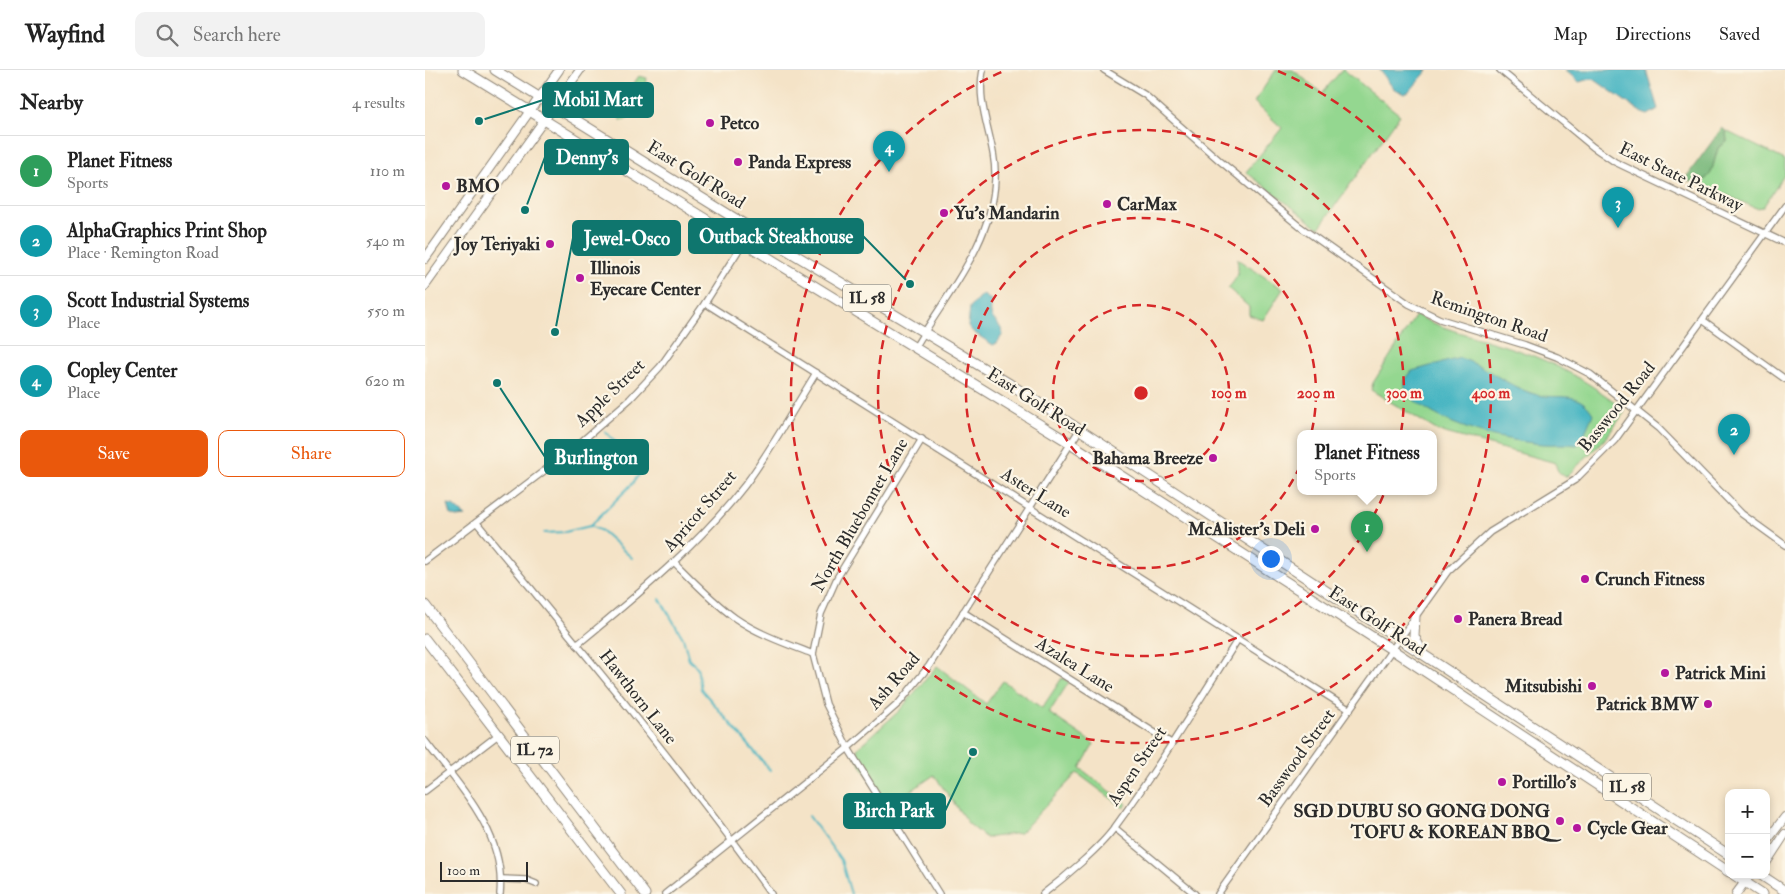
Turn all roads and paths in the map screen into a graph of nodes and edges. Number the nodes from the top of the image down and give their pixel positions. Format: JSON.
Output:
{"nodes":[{"id":1,"x":463,"y":70,"type":"edge"},
{"id":2,"x":495,"y":70,"type":"edge"},
{"id":3,"x":559,"y":70,"type":"edge"},
{"id":4,"x":580,"y":70,"type":"edge"},
{"id":5,"x":983,"y":70,"type":"edge"},
{"id":6,"x":1104,"y":70,"type":"edge"},
{"id":7,"x":1500,"y":70,"type":"edge"},
{"id":8,"x":539,"y":97,"type":"junction"},
{"id":9,"x":554,"y":106,"type":"junction"},
{"id":10,"x":530,"y":111,"type":"junction"},
{"id":11,"x":545,"y":120,"type":"junction"},
{"id":12,"x":1785,"y":206,"type":"edge"},
{"id":13,"x":751,"y":229,"type":"junction"},
{"id":14,"x":1765,"y":235,"type":"junction"},
{"id":15,"x":1785,"y":243,"type":"edge"},
{"id":16,"x":743,"y":244,"type":"junction"},
{"id":17,"x":425,"y":259,"type":"edge"},
{"id":18,"x":425,"y":286,"type":"edge"},
{"id":19,"x":705,"y":303,"type":"junction"},
{"id":20,"x":1703,"y":321,"type":"junction"},
{"id":21,"x":924,"y":332,"type":"junction"},
{"id":22,"x":916,"y":346,"type":"junction"},
{"id":23,"x":816,"y":373,"type":"junction"},
{"id":24,"x":1785,"y":379,"type":"edge"},
{"id":25,"x":1637,"y":408,"type":"junction"},
{"id":26,"x":1080,"y":429,"type":"junction"},
{"id":27,"x":922,"y":439,"type":"junction"},
{"id":28,"x":1071,"y":443,"type":"junction"},
{"id":29,"x":1029,"y":506,"type":"junction"},
{"id":30,"x":477,"y":523,"type":"junction"},
{"id":31,"x":1785,"y":545,"type":"edge"},
{"id":32,"x":425,"y":561,"type":"edge"},
{"id":33,"x":675,"y":563,"type":"junction"},
{"id":34,"x":425,"y":605,"type":"edge"},
{"id":35,"x":963,"y":612,"type":"junction"},
{"id":36,"x":1415,"y":616,"type":"junction"},
{"id":37,"x":1399,"y":638,"type":"junction"},
{"id":38,"x":425,"y":639,"type":"edge"},
{"id":39,"x":1238,"y":639,"type":"junction"},
{"id":40,"x":577,"y":645,"type":"junction"},
{"id":41,"x":1391,"y":649,"type":"junction"},
{"id":42,"x":813,"y":654,"type":"junction"},
{"id":43,"x":1423,"y":654,"type":"junction"},
{"id":44,"x":1351,"y":710,"type":"junction"},
{"id":45,"x":498,"y":735,"type":"junction"},
{"id":46,"x":425,"y":742,"type":"edge"},
{"id":47,"x":1171,"y":743,"type":"junction"},
{"id":48,"x":848,"y":748,"type":"junction"},
{"id":49,"x":449,"y":773,"type":"junction"},
{"id":50,"x":425,"y":791,"type":"edge"},
{"id":51,"x":1785,"y":817,"type":"edge"},
{"id":52,"x":1115,"y":828,"type":"junction"},
{"id":53,"x":1785,"y":834,"type":"edge"},
{"id":54,"x":1770,"y":837,"type":"edge"},
{"id":55,"x":733,"y":841,"type":"junction"},
{"id":56,"x":1725,"y":852,"type":"edge"},
{"id":57,"x":1770,"y":857,"type":"edge"},
{"id":58,"x":1725,"y":869,"type":"edge"},
{"id":59,"x":1747,"y":879,"type":"edge"},
{"id":60,"x":1767,"y":879,"type":"edge"},
{"id":61,"x":502,"y":880,"type":"junction"},
{"id":62,"x":536,"y":884,"type":"dead end"},
{"id":63,"x":1785,"y":891,"type":"edge"},
{"id":64,"x":500,"y":894,"type":"edge"},
{"id":65,"x":621,"y":894,"type":"edge"},
{"id":66,"x":645,"y":894,"type":"edge"},
{"id":67,"x":665,"y":894,"type":"edge"},
{"id":68,"x":771,"y":894,"type":"edge"},
{"id":69,"x":939,"y":894,"type":"edge"},
{"id":70,"x":1043,"y":894,"type":"edge"},
{"id":71,"x":1195,"y":894,"type":"edge"},
{"id":72,"x":1218,"y":894,"type":"edge"},
{"id":73,"x":1736,"y":894,"type":"edge"},
{"id":74,"x":1763,"y":894,"type":"edge"}],
"edges":[{"from":1,"to":10,"type":"main road","number":"IL 58"},
{"from":2,"to":8,"type":"main road","number":"IL 58"},
{"from":3,"to":8,"type":"main road"},
{"from":4,"to":9,"type":"main road"},
{"from":5,"to":21,"type":"street"},
{"from":6,"to":25,"type":"street","name":"Remington Road"},
{"from":7,"to":14,"type":"street","name":"East State Parkway"},
{"from":8,"to":9,"type":"main road","number":"IL 58"},
{"from":8,"to":10,"type":"main road"},
{"from":9,"to":11,"type":"main road"},
{"from":9,"to":13,"type":"main road","name":"East Golf Road","number":"IL 58"},
{"from":10,"to":11,"type":"main road","number":"IL 58"},
{"from":10,"to":17,"type":"main road"},
{"from":11,"to":16,"type":"main road","name":"East Golf Road","number":"IL 58"},
{"from":11,"to":18,"type":"main road"},
{"from":12,"to":14,"type":"street","name":"Basswood Road"},
{"from":13,"to":16,"type":"street","name":"Apple Street"},
{"from":13,"to":21,"type":"main road","name":"East Golf Road","number":"IL 58"},
{"from":14,"to":15,"type":"street","name":"East State Parkway"},
{"from":14,"to":20,"type":"street","name":"Basswood Road"},
{"from":16,"to":19,"type":"street","name":"Apple Street"},
{"from":16,"to":22,"type":"main road","name":"East Golf Road","number":"IL 58"},
{"from":19,"to":23,"type":"street","name":"Aster Lane"},
{"from":19,"to":30,"type":"street","name":"Apple Street"},
{"from":20,"to":24,"type":"street"},
{"from":20,"to":25,"type":"street","name":"Basswood Road"},
{"from":21,"to":22,"type":"street"},
{"from":21,"to":26,"type":"main road","name":"East Golf Road","number":"IL 58"},
{"from":22,"to":28,"type":"main road","name":"East Golf Road","number":"IL 58"},
{"from":23,"to":27,"type":"street","name":"Aster Lane"},
{"from":23,"to":33,"type":"street","name":"Apricot Street"},
{"from":25,"to":31,"type":"street","name":"Remington Road"},
{"from":25,"to":36,"type":"street","name":"Basswood Road"},
{"from":26,"to":28,"type":"street","name":"Ash Road"},
{"from":26,"to":37,"type":"main road","name":"East Golf Road","number":"IL 58"},
{"from":27,"to":29,"type":"street","name":"Aster Lane"},
{"from":27,"to":42,"type":"street","name":"North Bluebonnet Lane"},
{"from":28,"to":29,"type":"street","name":"Ash Road"},
{"from":28,"to":41,"type":"main road","name":"East Golf Road","number":"IL 58"},
{"from":29,"to":35,"type":"street","name":"Ash Road"},
{"from":29,"to":39,"type":"street","name":"Aster Lane"},
{"from":30,"to":32,"type":"street","name":"Apple Street"},
{"from":30,"to":40,"type":"street","name":"Hawthorn Lane"},
{"from":33,"to":40,"type":"street","name":"Apricot Street"},
{"from":33,"to":42,"type":"street"},
{"from":34,"to":66,"type":"main road","number":"IL 72"},
{"from":35,"to":47,"type":"street","name":"Azalea Lane"},
{"from":35,"to":48,"type":"street","name":"Ash Road"},
{"from":36,"to":37,"type":"street","name":"Basswood Road"},
{"from":36,"to":43,"type":"main road"},
{"from":37,"to":41,"type":"street","name":"Basswood Street"},
{"from":37,"to":43,"type":"main road","name":"East Golf Road","number":"IL 58"},
{"from":38,"to":45,"type":"main road","number":"IL 72"},
{"from":39,"to":44,"type":"street","name":"Aster Lane"},
{"from":39,"to":47,"type":"street","name":"Aspen Street"},
{"from":40,"to":55,"type":"street","name":"Hawthorn Lane"},
{"from":41,"to":44,"type":"street","name":"Basswood Street"},
{"from":41,"to":58,"type":"main road","name":"East Golf Road","number":"IL 58"},
{"from":42,"to":48,"type":"street","name":"North Bluebonnet Lane"},
{"from":43,"to":56,"type":"main road","name":"East Golf Road","number":"IL 58"},
{"from":44,"to":72,"type":"street","name":"Basswood Street"},
{"from":45,"to":49,"type":"street"},
{"from":45,"to":65,"type":"main road","number":"IL 72"},
{"from":46,"to":49,"type":"street"},
{"from":47,"to":52,"type":"street","name":"Aspen Street"},
{"from":48,"to":55,"type":"street","name":"Ash Road"},
{"from":48,"to":69,"type":"street","name":"North Bluebonnet Lane"},
{"from":49,"to":50,"type":"street"},
{"from":49,"to":61,"type":"street"},
{"from":51,"to":54,"type":"main road"},
{"from":52,"to":70,"type":"street","name":"Aspen Street"},
{"from":52,"to":71,"type":"street"},
{"from":53,"to":57,"type":"main road"},
{"from":55,"to":67,"type":"street","name":"Ash Road"},
{"from":55,"to":68,"type":"street","name":"Hawthorn Lane"},
{"from":59,"to":73,"type":"main road"},
{"from":59,"to":74,"type":"main road"},
{"from":60,"to":63,"type":"main road"},
{"from":61,"to":62,"type":"street"},
{"from":61,"to":64,"type":"street"}]}
